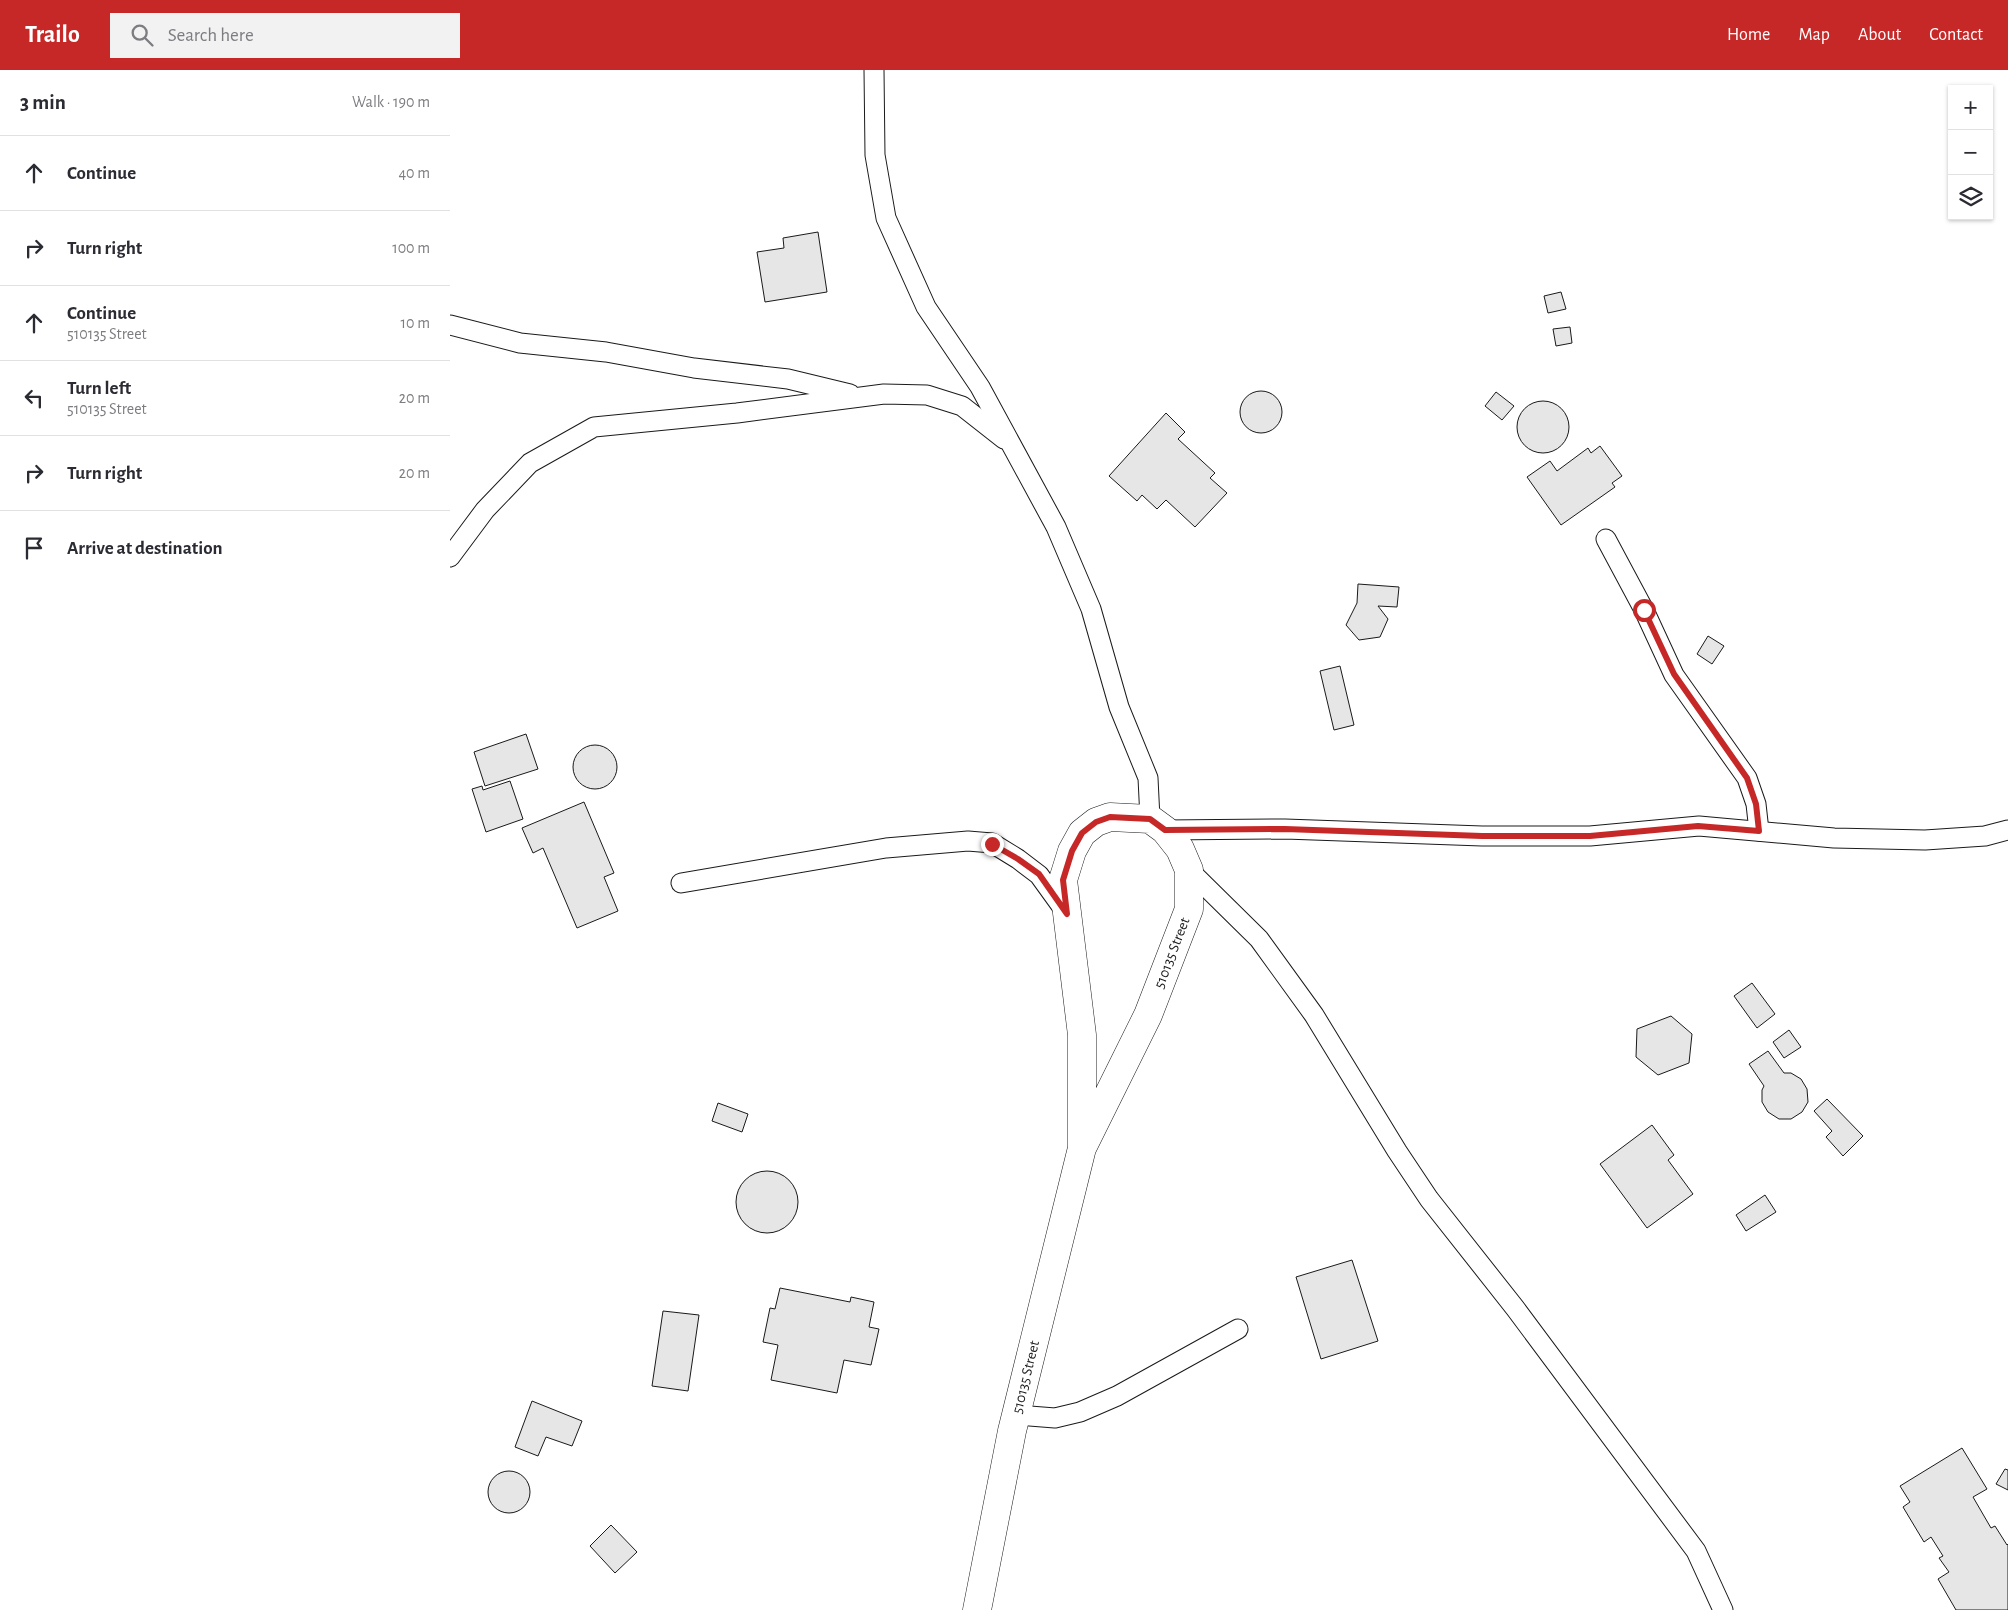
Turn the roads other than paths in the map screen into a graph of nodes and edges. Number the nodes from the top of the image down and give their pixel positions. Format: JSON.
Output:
{"nodes":[{"id":1,"x":874,"y":70,"type":"edge"},
{"id":2,"x":450,"y":324,"type":"edge"},
{"id":3,"x":862,"y":396,"type":"junction"},
{"id":4,"x":1011,"y":445,"type":"junction"},
{"id":5,"x":1606,"y":539,"type":"dead end"},
{"id":6,"x":450,"y":558,"type":"edge"},
{"id":7,"x":1157,"y":824,"type":"junction"},
{"id":8,"x":2008,"y":830,"type":"edge"},
{"id":9,"x":1759,"y":831,"type":"junction"},
{"id":10,"x":1189,"y":870,"type":"junction"},
{"id":11,"x":681,"y":883,"type":"dead end"},
{"id":12,"x":1067,"y":914,"type":"junction"},
{"id":13,"x":1082,"y":1148,"type":"junction"},
{"id":14,"x":1238,"y":1329,"type":"dead end"},
{"id":15,"x":1017,"y":1416,"type":"junction"},
{"id":16,"x":977,"y":1610,"type":"edge"},
{"id":17,"x":1723,"y":1610,"type":"edge"}],
"edges":[{"from":1,"to":4,"type":"lane"},
{"from":2,"to":3,"type":"lane"},
{"from":3,"to":4,"type":"lane"},
{"from":3,"to":6,"type":"lane"},
{"from":4,"to":7,"type":"lane"},
{"from":5,"to":9,"type":"lane"},
{"from":7,"to":9,"type":"lane"},
{"from":7,"to":10,"type":"street","name":"510135 Street"},
{"from":7,"to":12,"type":"street","name":"510135 Street"},
{"from":8,"to":9,"type":"lane"},
{"from":10,"to":13,"type":"street","name":"510135 Street"},
{"from":10,"to":17,"type":"lane"},
{"from":11,"to":12,"type":"lane"},
{"from":12,"to":13,"type":"street","name":"510135 Street"},
{"from":13,"to":15,"type":"street","name":"510135 Street"},
{"from":14,"to":15,"type":"lane"},
{"from":15,"to":16,"type":"street","name":"510135 Street"}]}
